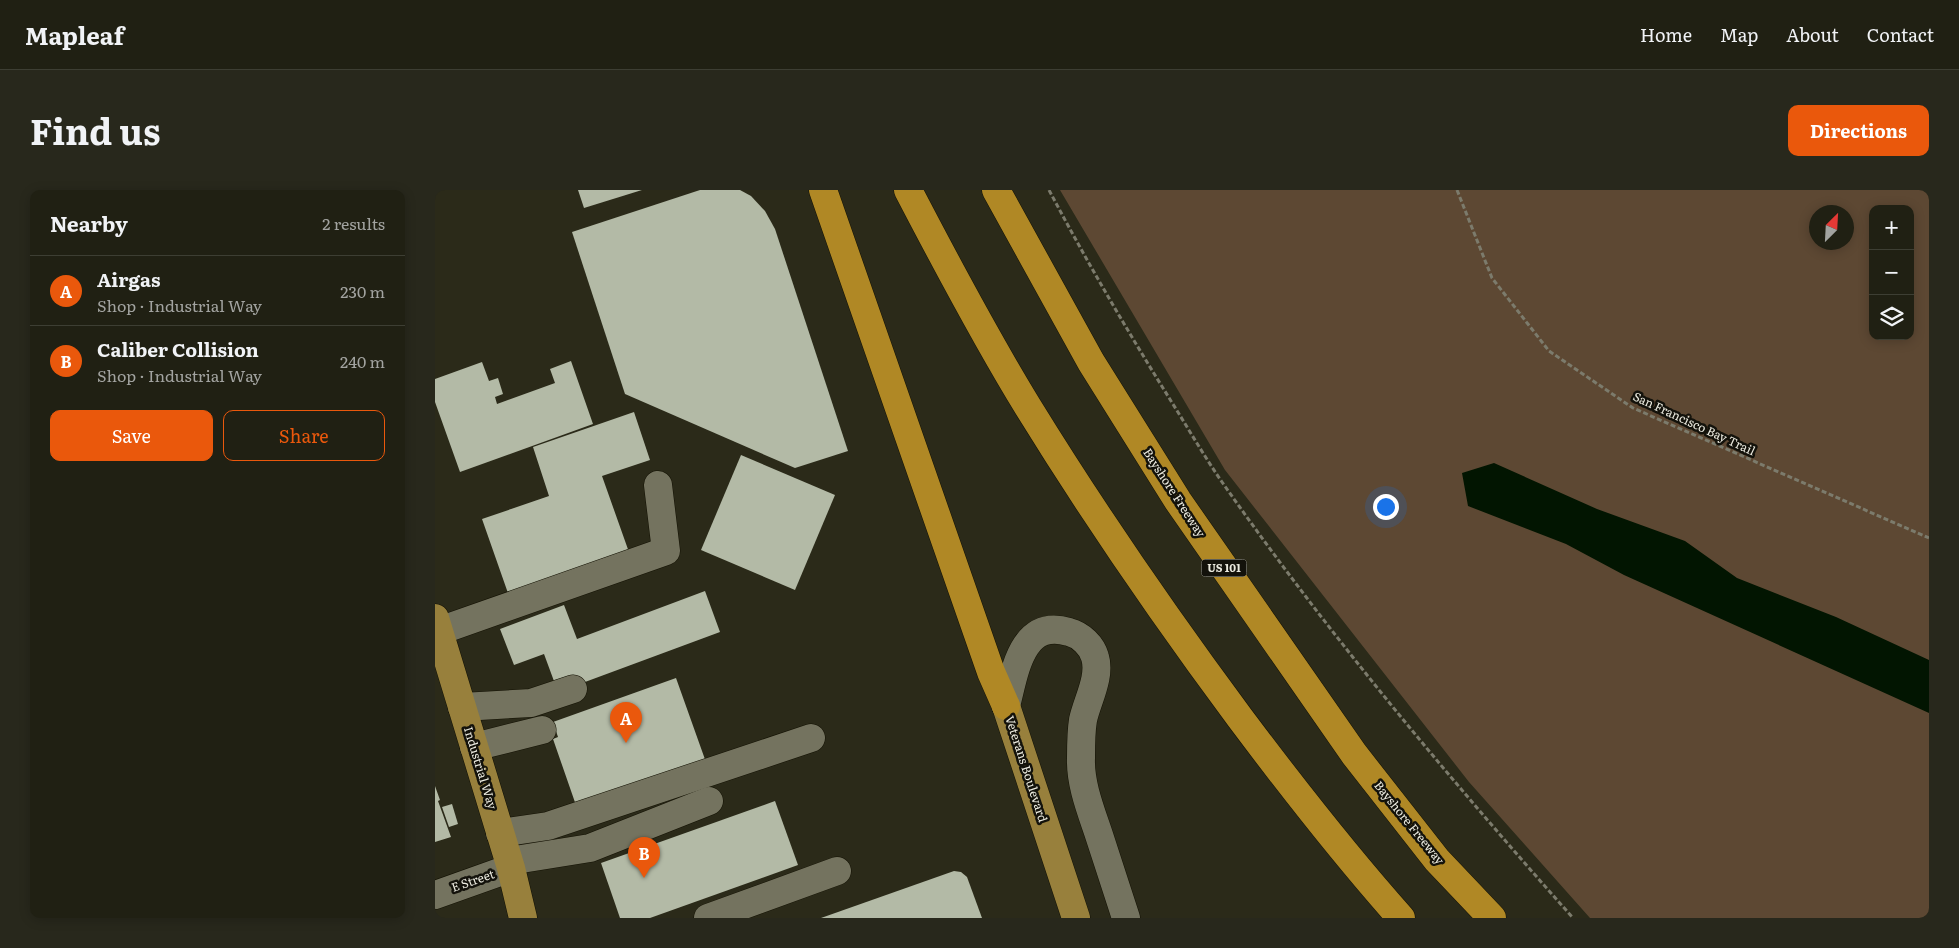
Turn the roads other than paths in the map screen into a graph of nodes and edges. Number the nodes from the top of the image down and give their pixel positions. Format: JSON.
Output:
{"nodes":[{"id":1,"x":823,"y":190,"type":"edge"},
{"id":2,"x":908,"y":190,"type":"edge"},
{"id":3,"x":996,"y":190,"type":"edge"},
{"id":4,"x":658,"y":485,"type":"dead end"},
{"id":5,"x":437,"y":625,"type":"edge"},
{"id":6,"x":573,"y":689,"type":"dead end"},
{"id":7,"x":1005,"y":706,"type":"junction"},
{"id":8,"x":462,"y":708,"type":"junction"},
{"id":9,"x":542,"y":730,"type":"dead end"},
{"id":10,"x":811,"y":738,"type":"dead end"},
{"id":11,"x":474,"y":746,"type":"junction"},
{"id":12,"x":709,"y":801,"type":"dead end"},
{"id":13,"x":500,"y":833,"type":"junction"},
{"id":14,"x":510,"y":865,"type":"junction"},
{"id":15,"x":837,"y":871,"type":"dead end"},
{"id":16,"x":435,"y":895,"type":"edge"},
{"id":17,"x":523,"y":918,"type":"edge"},
{"id":18,"x":708,"y":918,"type":"edge"},
{"id":19,"x":1075,"y":918,"type":"edge"},
{"id":20,"x":1126,"y":918,"type":"edge"},
{"id":21,"x":1401,"y":918,"type":"edge"},
{"id":22,"x":1492,"y":918,"type":"edge"}],
"edges":[{"from":1,"to":7,"type":"highway"},
{"from":2,"to":21,"type":"highway"},
{"from":3,"to":22,"type":"highway","name":"Bayshore Freeway","number":"US 101"},
{"from":4,"to":5,"type":"street"},
{"from":5,"to":8,"type":"main road","name":"Industrial Way"},
{"from":6,"to":8,"type":"street"},
{"from":7,"to":19,"type":"main road","name":"Veterans Boulevard"},
{"from":7,"to":20,"type":"street","name":"Veterans Boulevard"},
{"from":8,"to":11,"type":"main road","name":"Industrial Way"},
{"from":9,"to":11,"type":"street"},
{"from":10,"to":13,"type":"street"},
{"from":11,"to":13,"type":"main road","name":"Industrial Way"},
{"from":12,"to":14,"type":"street","name":"E Street"},
{"from":13,"to":14,"type":"main road","name":"Industrial Way"},
{"from":14,"to":16,"type":"street","name":"E Street"},
{"from":14,"to":17,"type":"main road","name":"Industrial Way"},
{"from":15,"to":18,"type":"street"}]}
